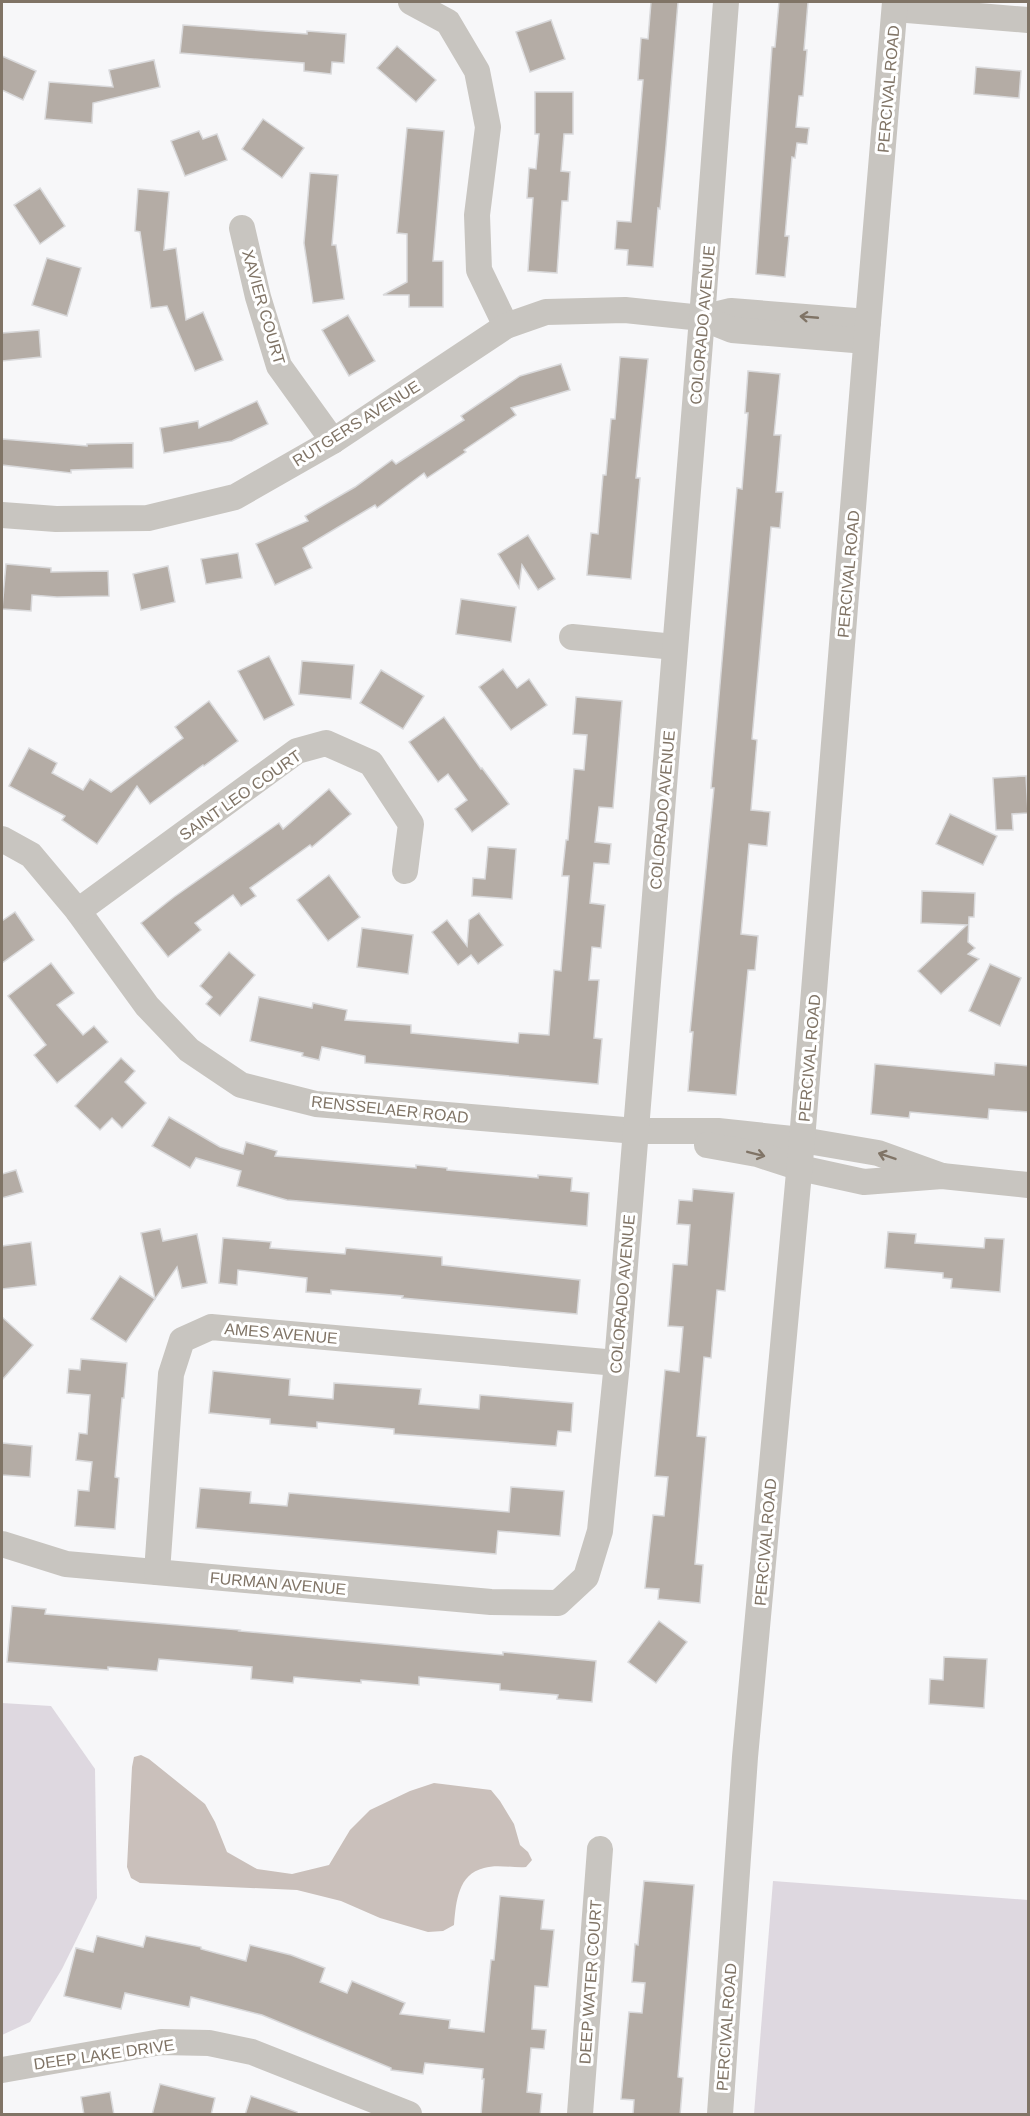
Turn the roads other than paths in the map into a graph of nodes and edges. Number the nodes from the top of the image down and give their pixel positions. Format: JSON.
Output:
{"nodes":[{"id":1,"x":411,"y":2,"type":"edge"},
{"id":2,"x":726,"y":2,"type":"edge"},
{"id":3,"x":895,"y":5,"type":"edge"},
{"id":4,"x":1029,"y":20,"type":"edge"},
{"id":5,"x":242,"y":228,"type":"dead end"},
{"id":6,"x":702,"y":318,"type":"junction"},
{"id":7,"x":506,"y":326,"type":"junction"},
{"id":8,"x":867,"y":332,"type":"junction"},
{"id":9,"x":333,"y":441,"type":"junction"},
{"id":10,"x":2,"y":514,"type":"edge"},
{"id":11,"x":572,"y":637,"type":"dead end"},
{"id":12,"x":675,"y":647,"type":"junction"},
{"id":13,"x":2,"y":839,"type":"edge"},
{"id":14,"x":405,"y":871,"type":"dead end"},
{"id":15,"x":78,"y":911,"type":"junction"},
{"id":16,"x":636,"y":1131,"type":"junction"},
{"id":17,"x":802,"y":1140,"type":"junction"},
{"id":18,"x":800,"y":1168,"type":"junction"},
{"id":19,"x":942,"y":1176,"type":"junction"},
{"id":20,"x":1029,"y":1185,"type":"edge"},
{"id":21,"x":617,"y":1363,"type":"junction"},
{"id":22,"x":2,"y":1544,"type":"edge"},
{"id":23,"x":157,"y":1572,"type":"junction"},
{"id":24,"x":558,"y":1603,"type":"joint"},
{"id":25,"x":600,"y":1849,"type":"dead end"},
{"id":26,"x":2,"y":2070,"type":"edge"},
{"id":27,"x":409,"y":2115,"type":"edge"},
{"id":28,"x":580,"y":2115,"type":"edge"},
{"id":29,"x":720,"y":2115,"type":"edge"}],
"edges":[{"from":1,"to":7,"type":"street"},
{"from":2,"to":6,"type":"street","name":"COLORADO AVENUE"},
{"from":3,"to":4,"type":"street"},
{"from":3,"to":8,"type":"street","name":"PERCIVAL ROAD"},
{"from":5,"to":9,"type":"street","name":"XAVIER COURT"},
{"from":6,"to":7,"type":"street","name":"RUTGERS AVENUE"},
{"from":6,"to":8,"type":"street","name":"RUTGERS AVENUE"},
{"from":6,"to":12,"type":"street","name":"COLORADO AVENUE"},
{"from":7,"to":9,"type":"street","name":"RUTGERS AVENUE"},
{"from":8,"to":17,"type":"street","name":"PERCIVAL ROAD"},
{"from":9,"to":10,"type":"street","name":"RUTGERS AVENUE"},
{"from":11,"to":12,"type":"street"},
{"from":12,"to":16,"type":"street","name":"COLORADO AVENUE"},
{"from":13,"to":15,"type":"street","name":"RENSSELAER ROAD"},
{"from":14,"to":15,"type":"street","name":"SAINT LEO COURT"},
{"from":15,"to":16,"type":"street","name":"RENSSELAER ROAD"},
{"from":16,"to":17,"type":"street","name":"RENSSELAER ROAD"},
{"from":16,"to":18,"type":"street","name":"RENSSELAER ROAD","one_way":true},
{"from":16,"to":21,"type":"street","name":"COLORADO AVENUE"},
{"from":17,"to":18,"type":"street","name":"PERCIVAL ROAD"},
{"from":19,"to":17,"type":"street","name":"RENSSELAER ROAD","one_way":true},
{"from":18,"to":19,"type":"street","name":"RENSSELAER ROAD"},
{"from":18,"to":29,"type":"street","name":"PERCIVAL ROAD"},
{"from":19,"to":20,"type":"street"},
{"from":21,"to":23,"type":"street","name":"AMES AVENUE"},
{"from":21,"to":24,"type":"street","name":"COLORADO AVENUE"},
{"from":22,"to":23,"type":"street","name":"FURMAN AVENUE"},
{"from":23,"to":24,"type":"street","name":"FURMAN AVENUE"},
{"from":25,"to":28,"type":"street","name":"DEEP WATER COURT"},
{"from":26,"to":27,"type":"street","name":"DEEP LAKE DRIVE"}]}
